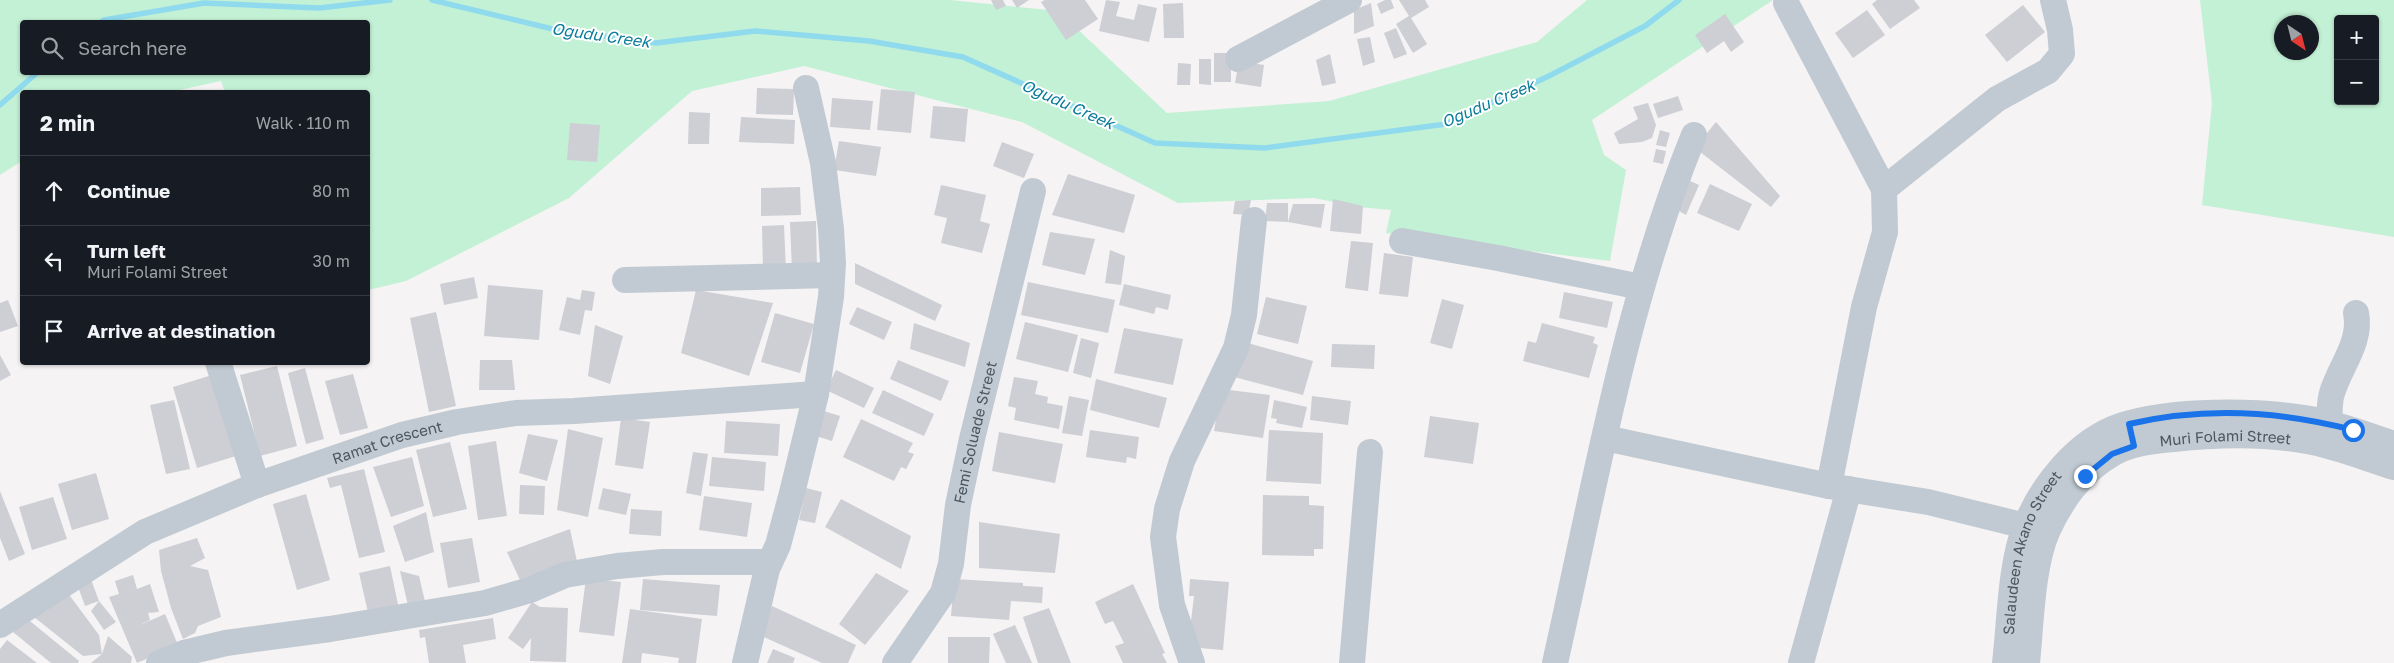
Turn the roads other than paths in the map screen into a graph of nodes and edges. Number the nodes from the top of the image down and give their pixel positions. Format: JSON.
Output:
{"nodes":[{"id":1,"x":1349,"y":0,"type":"edge"},
{"id":2,"x":2053,"y":0,"type":"edge"},
{"id":3,"x":1786,"y":3,"type":"dead end"},
{"id":4,"x":1238,"y":59,"type":"dead end"},
{"id":5,"x":806,"y":88,"type":"dead end"},
{"id":6,"x":1694,"y":135,"type":"dead end"},
{"id":7,"x":1884,"y":189,"type":"junction"},
{"id":8,"x":1033,"y":191,"type":"dead end"},
{"id":9,"x":1254,"y":220,"type":"dead end"},
{"id":10,"x":1402,"y":241,"type":"dead end"},
{"id":11,"x":832,"y":275,"type":"junction"},
{"id":12,"x":625,"y":280,"type":"dead end"},
{"id":13,"x":1640,"y":287,"type":"junction"},
{"id":14,"x":2356,"y":314,"type":"dead end"},
{"id":15,"x":219,"y":365,"type":"edge"},
{"id":16,"x":816,"y":394,"type":"junction"},
{"id":17,"x":2329,"y":424,"type":"junction"},
{"id":18,"x":2131,"y":435,"type":"junction"},
{"id":19,"x":1605,"y":438,"type":"junction"},
{"id":20,"x":2394,"y":444,"type":"edge"},
{"id":21,"x":1370,"y":452,"type":"dead end"},
{"id":22,"x":2394,"y":467,"type":"edge"},
{"id":23,"x":258,"y":484,"type":"junction"},
{"id":24,"x":1839,"y":488,"type":"junction"},
{"id":25,"x":2036,"y":529,"type":"junction"},
{"id":26,"x":770,"y":562,"type":"junction"},
{"id":27,"x":0,"y":624,"type":"edge"},
{"id":28,"x":159,"y":663,"type":"edge"},
{"id":29,"x":745,"y":663,"type":"edge"},
{"id":30,"x":895,"y":663,"type":"edge"},
{"id":31,"x":1192,"y":663,"type":"edge"},
{"id":32,"x":1352,"y":663,"type":"edge"},
{"id":33,"x":1556,"y":663,"type":"edge"},
{"id":34,"x":1801,"y":663,"type":"edge"},
{"id":35,"x":2005,"y":663,"type":"edge"},
{"id":36,"x":2027,"y":663,"type":"edge"}],
"edges":[{"from":1,"to":4,"type":"street"},
{"from":2,"to":7,"type":"street"},
{"from":3,"to":7,"type":"street"},
{"from":5,"to":11,"type":"street"},
{"from":6,"to":13,"type":"street"},
{"from":7,"to":24,"type":"street"},
{"from":8,"to":30,"type":"street","name":"Femi Soluade Street"},
{"from":9,"to":31,"type":"street"},
{"from":10,"to":13,"type":"street"},
{"from":11,"to":12,"type":"street"},
{"from":11,"to":16,"type":"street"},
{"from":13,"to":19,"type":"street"},
{"from":14,"to":17,"type":"street"},
{"from":15,"to":23,"type":"street"},
{"from":16,"to":23,"type":"street","name":"Ramat Crescent"},
{"from":16,"to":26,"type":"street"},
{"from":17,"to":18,"type":"street"},
{"from":17,"to":20,"type":"street"},
{"from":18,"to":22,"type":"street","name":"Muri Folami Street"},
{"from":18,"to":25,"type":"street","name":"Muri Folami Street"},
{"from":19,"to":24,"type":"street"},
{"from":19,"to":33,"type":"street"},
{"from":21,"to":32,"type":"street"},
{"from":23,"to":27,"type":"street","name":"Ramat Crescent"},
{"from":24,"to":25,"type":"street"},
{"from":24,"to":34,"type":"street"},
{"from":25,"to":35,"type":"street","name":"Salaudeen Akano Street"},
{"from":25,"to":36,"type":"street","name":"Muri Folami Street"},
{"from":26,"to":28,"type":"street"},
{"from":26,"to":29,"type":"street"}]}
